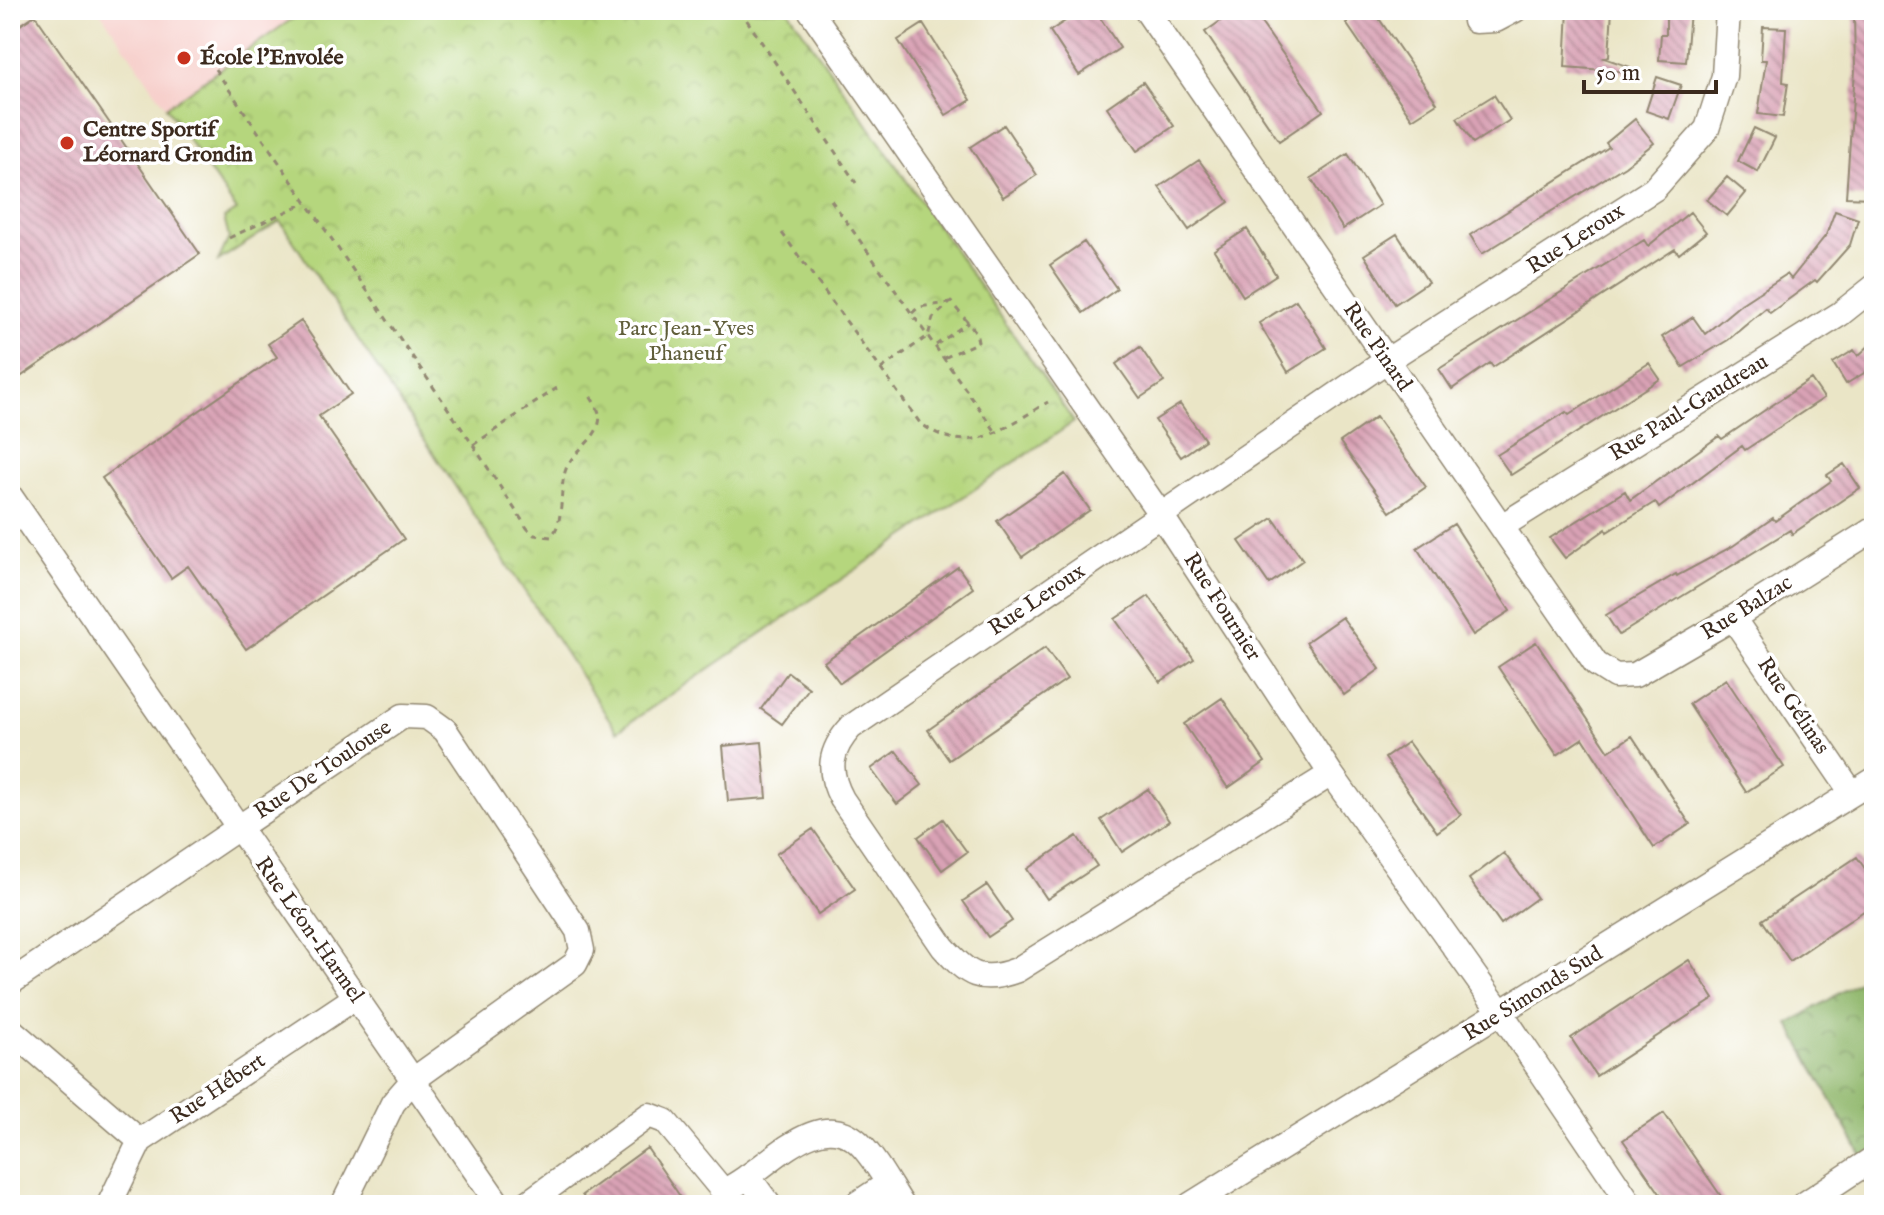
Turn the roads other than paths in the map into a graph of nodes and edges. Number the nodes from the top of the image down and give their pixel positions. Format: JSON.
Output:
{"nodes":[{"id":1,"x":1146,"y":10,"type":"edge"},
{"id":2,"x":1515,"y":10,"type":"edge"},
{"id":3,"x":1728,"y":10,"type":"edge"},
{"id":4,"x":821,"y":14,"type":"edge"},
{"id":5,"x":1475,"y":21,"type":"dead end"},
{"id":6,"x":1874,"y":287,"type":"edge"},
{"id":7,"x":1386,"y":361,"type":"junction"},
{"id":8,"x":10,"y":496,"type":"edge"},
{"id":9,"x":1161,"y":515,"type":"junction"},
{"id":10,"x":1502,"y":526,"type":"junction"},
{"id":11,"x":1874,"y":529,"type":"edge"},
{"id":12,"x":1733,"y":618,"type":"junction"},
{"id":13,"x":1615,"y":676,"type":"joint"},
{"id":14,"x":1331,"y":774,"type":"junction"},
{"id":15,"x":1874,"y":780,"type":"edge"},
{"id":16,"x":1852,"y":793,"type":"junction"},
{"id":17,"x":239,"y":828,"type":"junction"},
{"id":18,"x":10,"y":983,"type":"edge"},
{"id":19,"x":356,"y":997,"type":"junction"},
{"id":20,"x":1502,"y":1014,"type":"junction"},
{"id":21,"x":10,"y":1029,"type":"edge"},
{"id":22,"x":413,"y":1080,"type":"junction"},
{"id":23,"x":140,"y":1141,"type":"junction"},
{"id":24,"x":1874,"y":1158,"type":"edge"},
{"id":25,"x":748,"y":1176,"type":"junction"},
{"id":26,"x":887,"y":1184,"type":"junction"},
{"id":27,"x":109,"y":1205,"type":"edge"},
{"id":28,"x":343,"y":1205,"type":"edge"},
{"id":29,"x":499,"y":1205,"type":"edge"},
{"id":30,"x":525,"y":1205,"type":"edge"},
{"id":31,"x":769,"y":1205,"type":"edge"},
{"id":32,"x":855,"y":1205,"type":"edge"},
{"id":33,"x":902,"y":1205,"type":"edge"},
{"id":34,"x":1190,"y":1205,"type":"edge"},
{"id":35,"x":1631,"y":1205,"type":"edge"},
{"id":36,"x":1803,"y":1205,"type":"edge"}],
"edges":[{"from":1,"to":7,"type":"street","name":"Rue Pinard"},
{"from":2,"to":5,"type":"street"},
{"from":3,"to":7,"type":"street","name":"Rue Leroux"},
{"from":4,"to":9,"type":"street","name":"Rue Fournier"},
{"from":6,"to":10,"type":"street","name":"Rue Paul-Gaudreau"},
{"from":7,"to":9,"type":"street","name":"Rue Leroux"},
{"from":7,"to":10,"type":"street","name":"Rue Pinard"},
{"from":8,"to":17,"type":"street","name":"Rue Léon-Harmel"},
{"from":9,"to":14,"type":"street","name":"Rue Fournier"},
{"from":9,"to":14,"type":"street","name":"Rue Leroux"},
{"from":10,"to":13,"type":"street","name":"Rue Pinard"},
{"from":11,"to":12,"type":"street","name":"Rue Balzac"},
{"from":12,"to":13,"type":"street","name":"Rue Balzac"},
{"from":12,"to":16,"type":"street","name":"Rue Gélinas"},
{"from":14,"to":20,"type":"street","name":"Rue Fournier"},
{"from":15,"to":16,"type":"street","name":"Rue Simonds Sud"},
{"from":16,"to":20,"type":"street","name":"Rue Simonds Sud"},
{"from":17,"to":18,"type":"street","name":"Rue De Toulouse"},
{"from":17,"to":19,"type":"street","name":"Rue Léon-Harmel"},
{"from":17,"to":22,"type":"street","name":"Rue De Toulouse"},
{"from":19,"to":22,"type":"street","name":"Rue Léon-Harmel"},
{"from":19,"to":23,"type":"street","name":"Rue Hébert"},
{"from":20,"to":34,"type":"street","name":"Rue Simonds Sud"},
{"from":20,"to":35,"type":"street","name":"Rue Fournier"},
{"from":21,"to":23,"type":"street"},
{"from":22,"to":28,"type":"street","name":"Rue De Toulouse"},
{"from":22,"to":29,"type":"street","name":"Rue Léon-Harmel"},
{"from":23,"to":27,"type":"street"},
{"from":24,"to":36,"type":"street"},
{"from":25,"to":26,"type":"street"},
{"from":25,"to":30,"type":"street"},
{"from":25,"to":31,"type":"street"},
{"from":26,"to":32,"type":"street"},
{"from":26,"to":33,"type":"street"}]}
